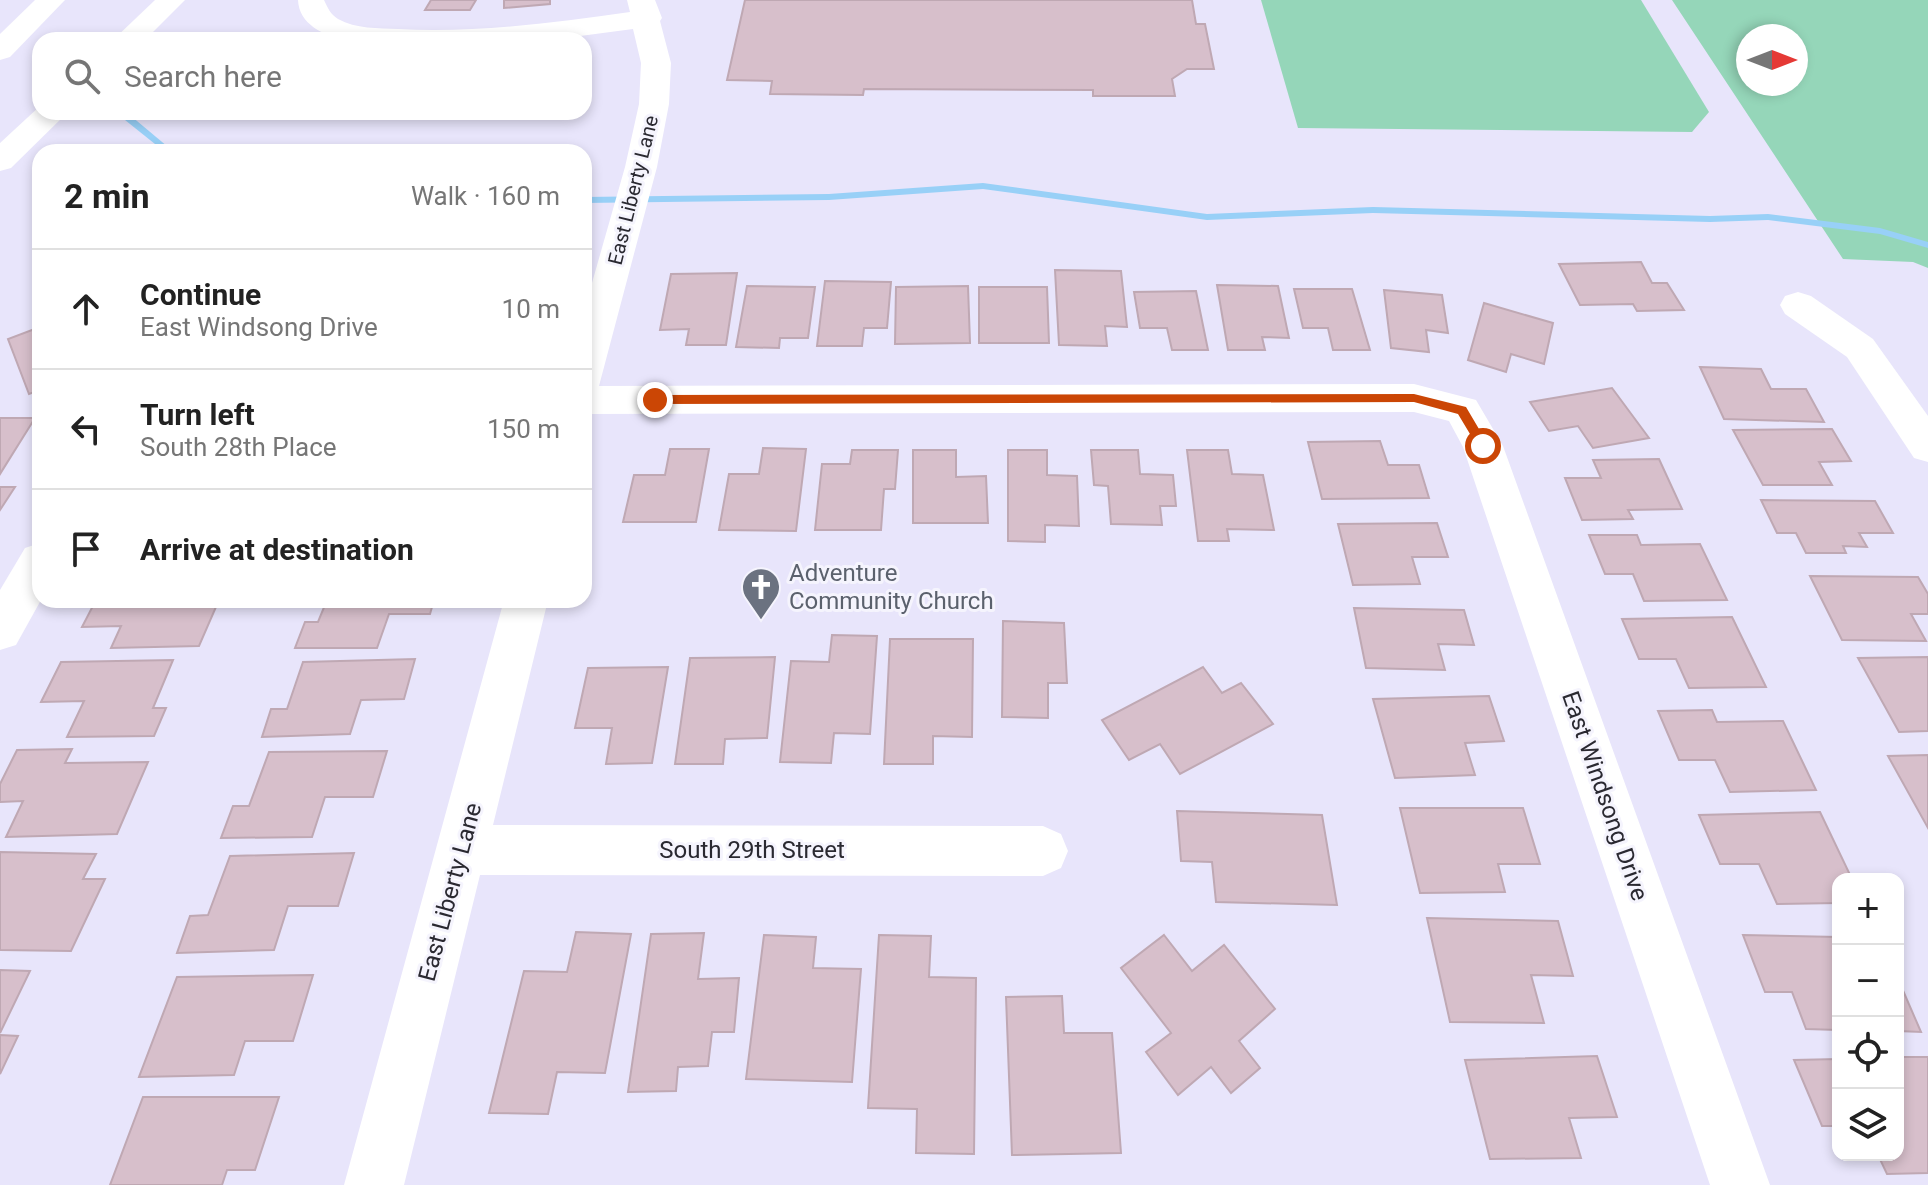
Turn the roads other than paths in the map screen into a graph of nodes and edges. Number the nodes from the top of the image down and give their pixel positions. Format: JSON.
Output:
{"nodes":[{"id":1,"x":51,"y":0,"type":"edge"},
{"id":2,"x":140,"y":0,"type":"edge"},
{"id":3,"x":171,"y":0,"type":"edge"},
{"id":4,"x":311,"y":2,"type":"dead end"},
{"id":5,"x":644,"y":9,"type":"edge"},
{"id":6,"x":112,"y":32,"type":"edge"},
{"id":7,"x":137,"y":32,"type":"edge"},
{"id":8,"x":346,"y":32,"type":"edge"},
{"id":9,"x":544,"y":32,"type":"edge"},
{"id":10,"x":0,"y":51,"type":"edge"},
{"id":11,"x":35,"y":120,"type":"edge"},
{"id":12,"x":44,"y":120,"type":"edge"},
{"id":13,"x":0,"y":161,"type":"edge"},
{"id":14,"x":1798,"y":305,"type":"dead end"},
{"id":15,"x":592,"y":349,"type":"edge"},
{"id":16,"x":592,"y":400,"type":"edge"},
{"id":17,"x":1928,"y":447,"type":"edge"},
{"id":18,"x":32,"y":575,"type":"edge"},
{"id":19,"x":524,"y":608,"type":"edge"},
{"id":20,"x":0,"y":631,"type":"edge"},
{"id":21,"x":461,"y":850,"type":"junction"},
{"id":22,"x":1043,"y":851,"type":"dead end"},
{"id":23,"x":374,"y":1185,"type":"edge"},
{"id":24,"x":1740,"y":1185,"type":"edge"}],
"edges":[{"from":1,"to":10,"type":"main road"},
{"from":2,"to":6,"type":"main road"},
{"from":3,"to":7,"type":"main road"},
{"from":4,"to":8,"type":"main road"},
{"from":5,"to":9,"type":"main road"},
{"from":5,"to":15,"type":"main road","name":"East Liberty Lane"},
{"from":11,"to":13,"type":"main road"},
{"from":12,"to":13,"type":"main road"},
{"from":14,"to":17,"type":"main road"},
{"from":16,"to":24,"type":"main road","name":"East Windsong Drive"},
{"from":18,"to":20,"type":"main road"},
{"from":19,"to":21,"type":"main road","name":"East Liberty Lane"},
{"from":21,"to":22,"type":"main road","name":"South 29th Street"},
{"from":21,"to":23,"type":"main road","name":"East Liberty Lane"}]}
